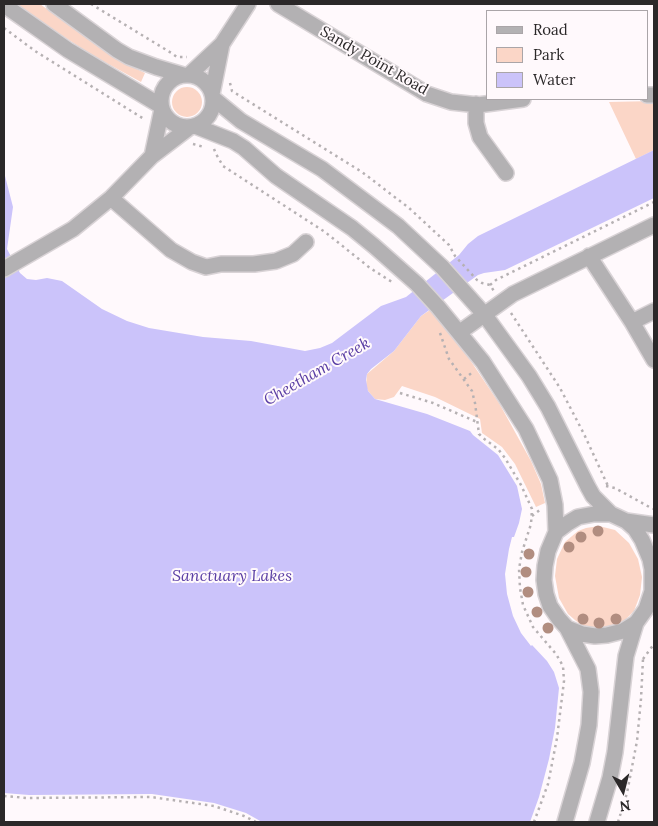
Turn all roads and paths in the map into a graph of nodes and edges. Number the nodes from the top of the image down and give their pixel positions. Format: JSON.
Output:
{"nodes":[{"id":1,"x":54,"y":4,"type":"edge"},
{"id":2,"x":91,"y":4,"type":"edge"},
{"id":3,"x":248,"y":4,"type":"edge"},
{"id":4,"x":278,"y":4,"type":"edge"},
{"id":5,"x":4,"y":5,"type":"edge"},
{"id":6,"x":4,"y":28,"type":"edge"},
{"id":7,"x":211,"y":65,"type":"junction"},
{"id":8,"x":186,"y":75,"type":"junction"},
{"id":9,"x":213,"y":96,"type":"junction"},
{"id":10,"x":514,"y":100,"type":"edge"},
{"id":11,"x":476,"y":104,"type":"junction"},
{"id":12,"x":161,"y":108,"type":"junction"},
{"id":13,"x":192,"y":127,"type":"junction"},
{"id":14,"x":164,"y":138,"type":"junction"},
{"id":15,"x":506,"y":173,"type":"dead end"},
{"id":16,"x":112,"y":198,"type":"junction"},
{"id":17,"x":654,"y":202,"type":"edge"},
{"id":18,"x":654,"y":225,"type":"edge"},
{"id":19,"x":306,"y":242,"type":"dead end"},
{"id":20,"x":589,"y":256,"type":"junction"},
{"id":21,"x":9,"y":266,"type":"edge"},
{"id":22,"x":396,"y":284,"type":"dead end"},
{"id":23,"x":490,"y":285,"type":"junction"},
{"id":24,"x":502,"y":301,"type":"junction"},
{"id":25,"x":654,"y":311,"type":"edge"},
{"id":26,"x":484,"y":314,"type":"junction"},
{"id":27,"x":632,"y":322,"type":"junction"},
{"id":28,"x":440,"y":332,"type":"dead end"},
{"id":29,"x":460,"y":332,"type":"junction"},
{"id":30,"x":654,"y":360,"type":"edge"},
{"id":31,"x":400,"y":393,"type":"dead end"},
{"id":32,"x":477,"y":422,"type":"junction"},
{"id":33,"x":608,"y":486,"type":"dead end"},
{"id":34,"x":610,"y":514,"type":"junction"},
{"id":35,"x":626,"y":520,"type":"junction"},
{"id":36,"x":654,"y":525,"type":"edge"},
{"id":37,"x":556,"y":532,"type":"junction"},
{"id":38,"x":650,"y":608,"type":"edge"},
{"id":39,"x":636,"y":623,"type":"junction"},
{"id":40,"x":567,"y":628,"type":"junction"},
{"id":41,"x":643,"y":659,"type":"dead end"},
{"id":42,"x":4,"y":796,"type":"edge"},
{"id":43,"x":256,"y":822,"type":"edge"},
{"id":44,"x":534,"y":822,"type":"edge"},
{"id":45,"x":565,"y":822,"type":"edge"},
{"id":46,"x":597,"y":822,"type":"edge"},
{"id":47,"x":618,"y":822,"type":"edge"}],
"edges":[{"from":1,"to":8,"type":"street"},
{"from":2,"to":7,"type":"path"},
{"from":3,"to":7,"type":"street"},
{"from":4,"to":11,"type":"street","name":"Sandy Point Road"},
{"from":5,"to":12,"type":"street"},
{"from":6,"to":14,"type":"path"},
{"from":7,"to":8,"type":"street"},
{"from":7,"to":9,"type":"street"},
{"from":7,"to":23,"type":"path"},
{"from":8,"to":9,"type":"street"},
{"from":8,"to":12,"type":"street"},
{"from":9,"to":13,"type":"street"},
{"from":9,"to":26,"type":"street"},
{"from":10,"to":11,"type":"street","name":"Sandy Point Road"},
{"from":11,"to":15,"type":"street"},
{"from":12,"to":13,"type":"street"},
{"from":12,"to":14,"type":"street"},
{"from":13,"to":14,"type":"street"},
{"from":13,"to":29,"type":"street"},
{"from":14,"to":16,"type":"street"},
{"from":14,"to":22,"type":"path"},
{"from":16,"to":19,"type":"street"},
{"from":16,"to":21,"type":"street"},
{"from":17,"to":23,"type":"path"},
{"from":18,"to":20,"type":"street"},
{"from":20,"to":24,"type":"street"},
{"from":20,"to":27,"type":"street"},
{"from":23,"to":24,"type":"path"},
{"from":24,"to":26,"type":"street"},
{"from":24,"to":33,"type":"path"},
{"from":25,"to":27,"type":"street"},
{"from":26,"to":29,"type":"street"},
{"from":26,"to":34,"type":"street"},
{"from":27,"to":30,"type":"street"},
{"from":28,"to":32,"type":"path"},
{"from":29,"to":37,"type":"street"},
{"from":31,"to":32,"type":"path"},
{"from":32,"to":44,"type":"path"},
{"from":34,"to":35,"type":"street"},
{"from":34,"to":37,"type":"street"},
{"from":35,"to":36,"type":"street"},
{"from":35,"to":38,"type":"street"},
{"from":37,"to":40,"type":"street"},
{"from":38,"to":39,"type":"street"},
{"from":39,"to":40,"type":"street"},
{"from":39,"to":46,"type":"street"},
{"from":40,"to":45,"type":"street"},
{"from":41,"to":47,"type":"path"},
{"from":42,"to":43,"type":"path"}]}
